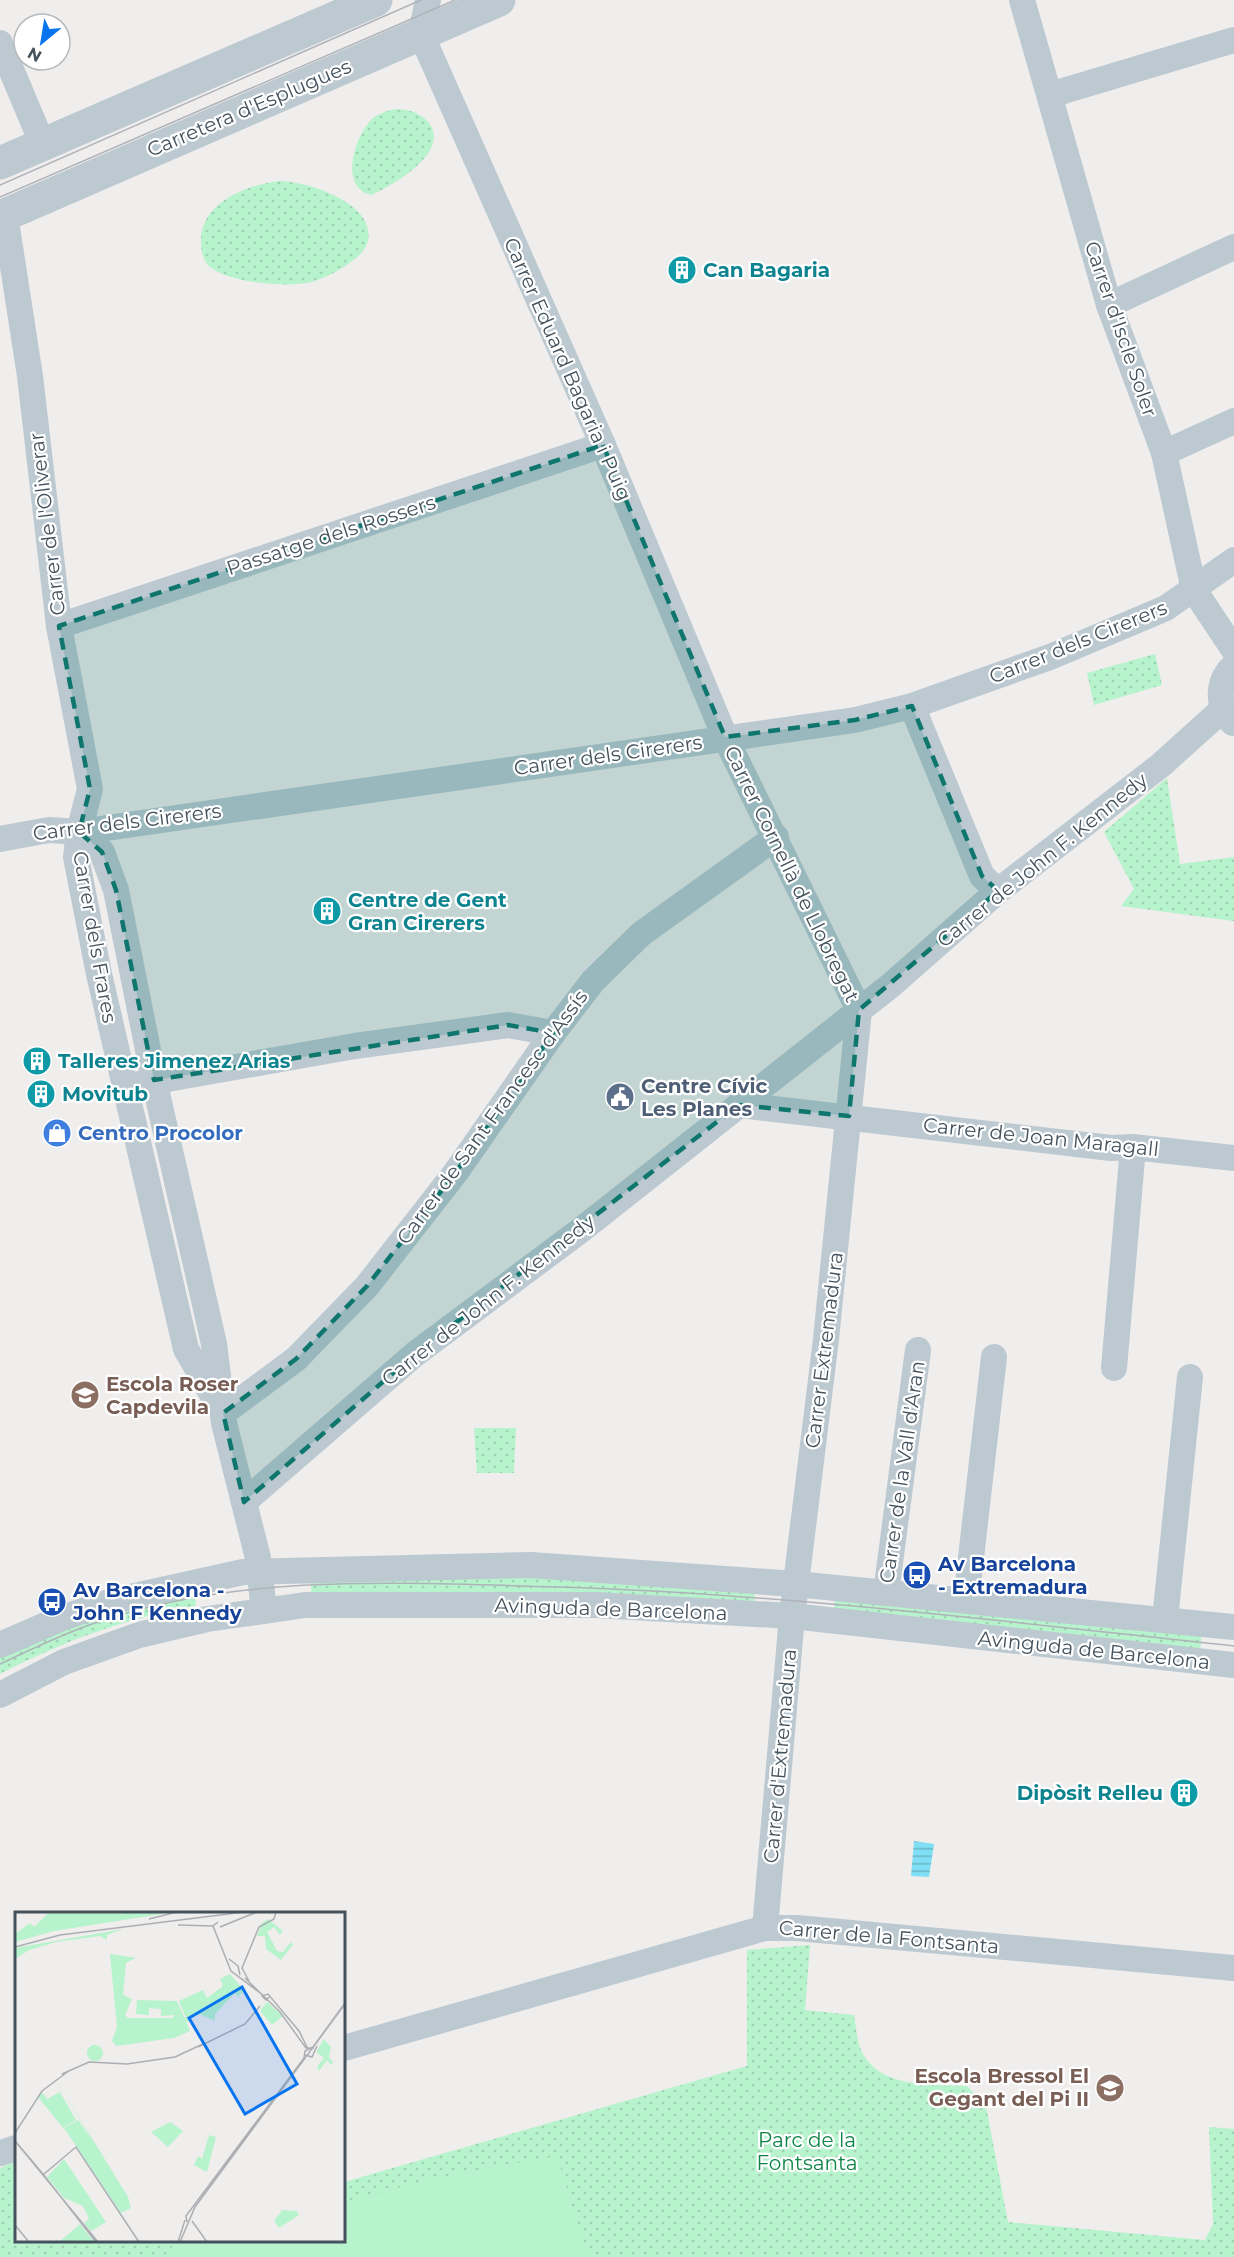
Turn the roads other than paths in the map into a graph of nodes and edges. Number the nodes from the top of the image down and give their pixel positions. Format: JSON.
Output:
{"nodes":[{"id":1,"x":376,"y":0,"type":"edge"},
{"id":2,"x":428,"y":0,"type":"edge"},
{"id":3,"x":499,"y":0,"type":"edge"},
{"id":4,"x":1022,"y":0,"type":"edge"},
{"id":5,"x":421,"y":34,"type":"junction"},
{"id":6,"x":1234,"y":40,"type":"edge"},
{"id":7,"x":0,"y":43,"type":"edge"},
{"id":8,"x":1050,"y":95,"type":"junction"},
{"id":9,"x":42,"y":143,"type":"junction"},
{"id":10,"x":0,"y":162,"type":"edge"},
{"id":11,"x":2,"y":216,"type":"edge"},
{"id":12,"x":1234,"y":247,"type":"edge"},
{"id":13,"x":1110,"y":305,"type":"junction"},
{"id":14,"x":1234,"y":421,"type":"edge"},
{"id":15,"x":603,"y":445,"type":"junction"},
{"id":16,"x":1164,"y":453,"type":"junction"},
{"id":17,"x":1234,"y":560,"type":"edge"},
{"id":18,"x":1194,"y":590,"type":"junction"},
{"id":19,"x":59,"y":626,"type":"junction"},
{"id":20,"x":1234,"y":650,"type":"edge"},
{"id":21,"x":1234,"y":666,"type":"edge"},
{"id":22,"x":912,"y":706,"type":"junction"},
{"id":23,"x":1229,"y":716,"type":"edge"},
{"id":24,"x":725,"y":737,"type":"junction"},
{"id":25,"x":79,"y":832,"type":"junction"},
{"id":26,"x":776,"y":837,"type":"junction"},
{"id":27,"x":0,"y":839,"type":"edge"},
{"id":28,"x":998,"y":891,"type":"junction"},
{"id":29,"x":859,"y":1010,"type":"junction"},
{"id":30,"x":553,"y":1033,"type":"junction"},
{"id":31,"x":154,"y":1080,"type":"junction"},
{"id":32,"x":126,"y":1087,"type":"junction"},
{"id":33,"x":738,"y":1105,"type":"junction"},
{"id":34,"x":849,"y":1116,"type":"junction"},
{"id":35,"x":1133,"y":1147,"type":"junction"},
{"id":36,"x":1234,"y":1158,"type":"edge"},
{"id":37,"x":918,"y":1350,"type":"dead end"},
{"id":38,"x":994,"y":1357,"type":"dead end"},
{"id":39,"x":1114,"y":1368,"type":"dead end"},
{"id":40,"x":1190,"y":1377,"type":"dead end"},
{"id":41,"x":223,"y":1413,"type":"junction"},
{"id":42,"x":244,"y":1502,"type":"junction"},
{"id":43,"x":259,"y":1570,"type":"junction"},
{"id":44,"x":795,"y":1584,"type":"junction"},
{"id":45,"x":886,"y":1593,"type":"junction"},
{"id":46,"x":966,"y":1601,"type":"junction"},
{"id":47,"x":264,"y":1611,"type":"junction"},
{"id":48,"x":792,"y":1616,"type":"junction"},
{"id":49,"x":1165,"y":1619,"type":"junction"},
{"id":50,"x":1234,"y":1627,"type":"edge"},
{"id":51,"x":0,"y":1645,"type":"edge"},
{"id":52,"x":1234,"y":1665,"type":"edge"},
{"id":53,"x":0,"y":1695,"type":"edge"},
{"id":54,"x":765,"y":1928,"type":"junction"},
{"id":55,"x":1234,"y":1968,"type":"edge"},
{"id":56,"x":345,"y":2048,"type":"edge"},
{"id":57,"x":15,"y":2148,"type":"edge"},
{"id":58,"x":0,"y":2153,"type":"edge"}],
"edges":[{"from":1,"to":9,"type":"street"},
{"from":2,"to":5,"type":"street"},
{"from":3,"to":5,"type":"street","name":"Carretera d'Esplugues"},
{"from":4,"to":8,"type":"street","name":"Carrer d'Iscle Soler"},
{"from":5,"to":11,"type":"street","name":"Carretera d'Esplugues"},
{"from":5,"to":15,"type":"street","name":"Carrer Eduard Bagaria i Puig"},
{"from":6,"to":8,"type":"street"},
{"from":7,"to":9,"type":"street"},
{"from":8,"to":13,"type":"street","name":"Carrer d'Iscle Soler"},
{"from":9,"to":10,"type":"street"},
{"from":11,"to":19,"type":"street","name":"Carrer de l'Oliverar"},
{"from":12,"to":13,"type":"street"},
{"from":13,"to":16,"type":"street","name":"Carrer d'Iscle Soler"},
{"from":14,"to":16,"type":"street"},
{"from":15,"to":19,"type":"street","name":"Passatge dels Rossers"},
{"from":15,"to":24,"type":"street","name":"Carrer Eduard Bagaria i Puig"},
{"from":16,"to":18,"type":"street","name":"Carrer d'Iscle Soler"},
{"from":17,"to":18,"type":"street","name":"Carrer dels Cirerers"},
{"from":18,"to":20,"type":"street","name":"Carrer d'Iscle Soler"},
{"from":18,"to":22,"type":"street","name":"Carrer dels Cirerers"},
{"from":19,"to":25,"type":"street","name":"Carrer de l'Oliverar"},
{"from":21,"to":23,"type":"street"},
{"from":22,"to":24,"type":"street","name":"Carrer dels Cirerers"},
{"from":22,"to":28,"type":"street"},
{"from":23,"to":28,"type":"street","name":"Carrer de John F. Kennedy"},
{"from":24,"to":25,"type":"street","name":"Carrer dels Cirerers"},
{"from":24,"to":26,"type":"street","name":"Carrer Cornellà de Llobregat"},
{"from":25,"to":27,"type":"street","name":"Carrer dels Cirerers"},
{"from":25,"to":31,"type":"street","name":"Carrer dels Frares"},
{"from":25,"to":32,"type":"street","name":"Carrer dels Frares"},
{"from":26,"to":29,"type":"street","name":"Carrer Cornellà de Llobregat"},
{"from":26,"to":30,"type":"street","name":"Carrer de Sant Francesc d'Assís"},
{"from":28,"to":29,"type":"street","name":"Carrer de John F. Kennedy"},
{"from":29,"to":33,"type":"street","name":"Carrer de John F. Kennedy"},
{"from":29,"to":34,"type":"street","name":"Carrer Extremadura"},
{"from":30,"to":31,"type":"street"},
{"from":30,"to":41,"type":"street","name":"Carrer de Sant Francesc d'Assís"},
{"from":31,"to":32,"type":"street"},
{"from":31,"to":41,"type":"street","name":"Carrer dels Frares"},
{"from":32,"to":41,"type":"street","name":"Carrer dels Frares"},
{"from":33,"to":34,"type":"street","name":"Carrer de Joan Maragall"},
{"from":33,"to":42,"type":"street","name":"Carrer de John F. Kennedy"},
{"from":34,"to":35,"type":"street","name":"Carrer de Joan Maragall"},
{"from":34,"to":44,"type":"street","name":"Carrer Extremadura"},
{"from":35,"to":36,"type":"street","name":"Carrer de Joan Maragall"},
{"from":35,"to":39,"type":"street"},
{"from":37,"to":45,"type":"street","name":"Carrer de la Vall d'Aran"},
{"from":38,"to":46,"type":"street"},
{"from":40,"to":49,"type":"street"},
{"from":41,"to":42,"type":"street","name":"Carrer dels Frares"},
{"from":42,"to":43,"type":"street","name":"Carrer dels Frares"},
{"from":43,"to":44,"type":"street","name":"Avinguda de Barcelona"},
{"from":43,"to":47,"type":"street","name":"Carrer dels Frares"},
{"from":43,"to":51,"type":"street","name":"Avinguda de Barcelona"},
{"from":44,"to":45,"type":"street","name":"Avinguda de Barcelona"},
{"from":44,"to":48,"type":"street","name":"Carrer d'Extremadura"},
{"from":45,"to":46,"type":"street","name":"Avinguda de Barcelona"},
{"from":46,"to":49,"type":"street","name":"Avinguda de Barcelona"},
{"from":47,"to":48,"type":"street","name":"Avinguda de Barcelona"},
{"from":47,"to":53,"type":"street","name":"Avinguda de Barcelona"},
{"from":48,"to":52,"type":"street","name":"Avinguda de Barcelona"},
{"from":48,"to":54,"type":"street","name":"Carrer d'Extremadura"},
{"from":49,"to":50,"type":"street","name":"Avinguda de Barcelona"},
{"from":54,"to":55,"type":"street","name":"Carrer de la Fontsanta"},
{"from":54,"to":56,"type":"street","name":"Carrer de la Fontsanta"},
{"from":57,"to":58,"type":"street"}]}
